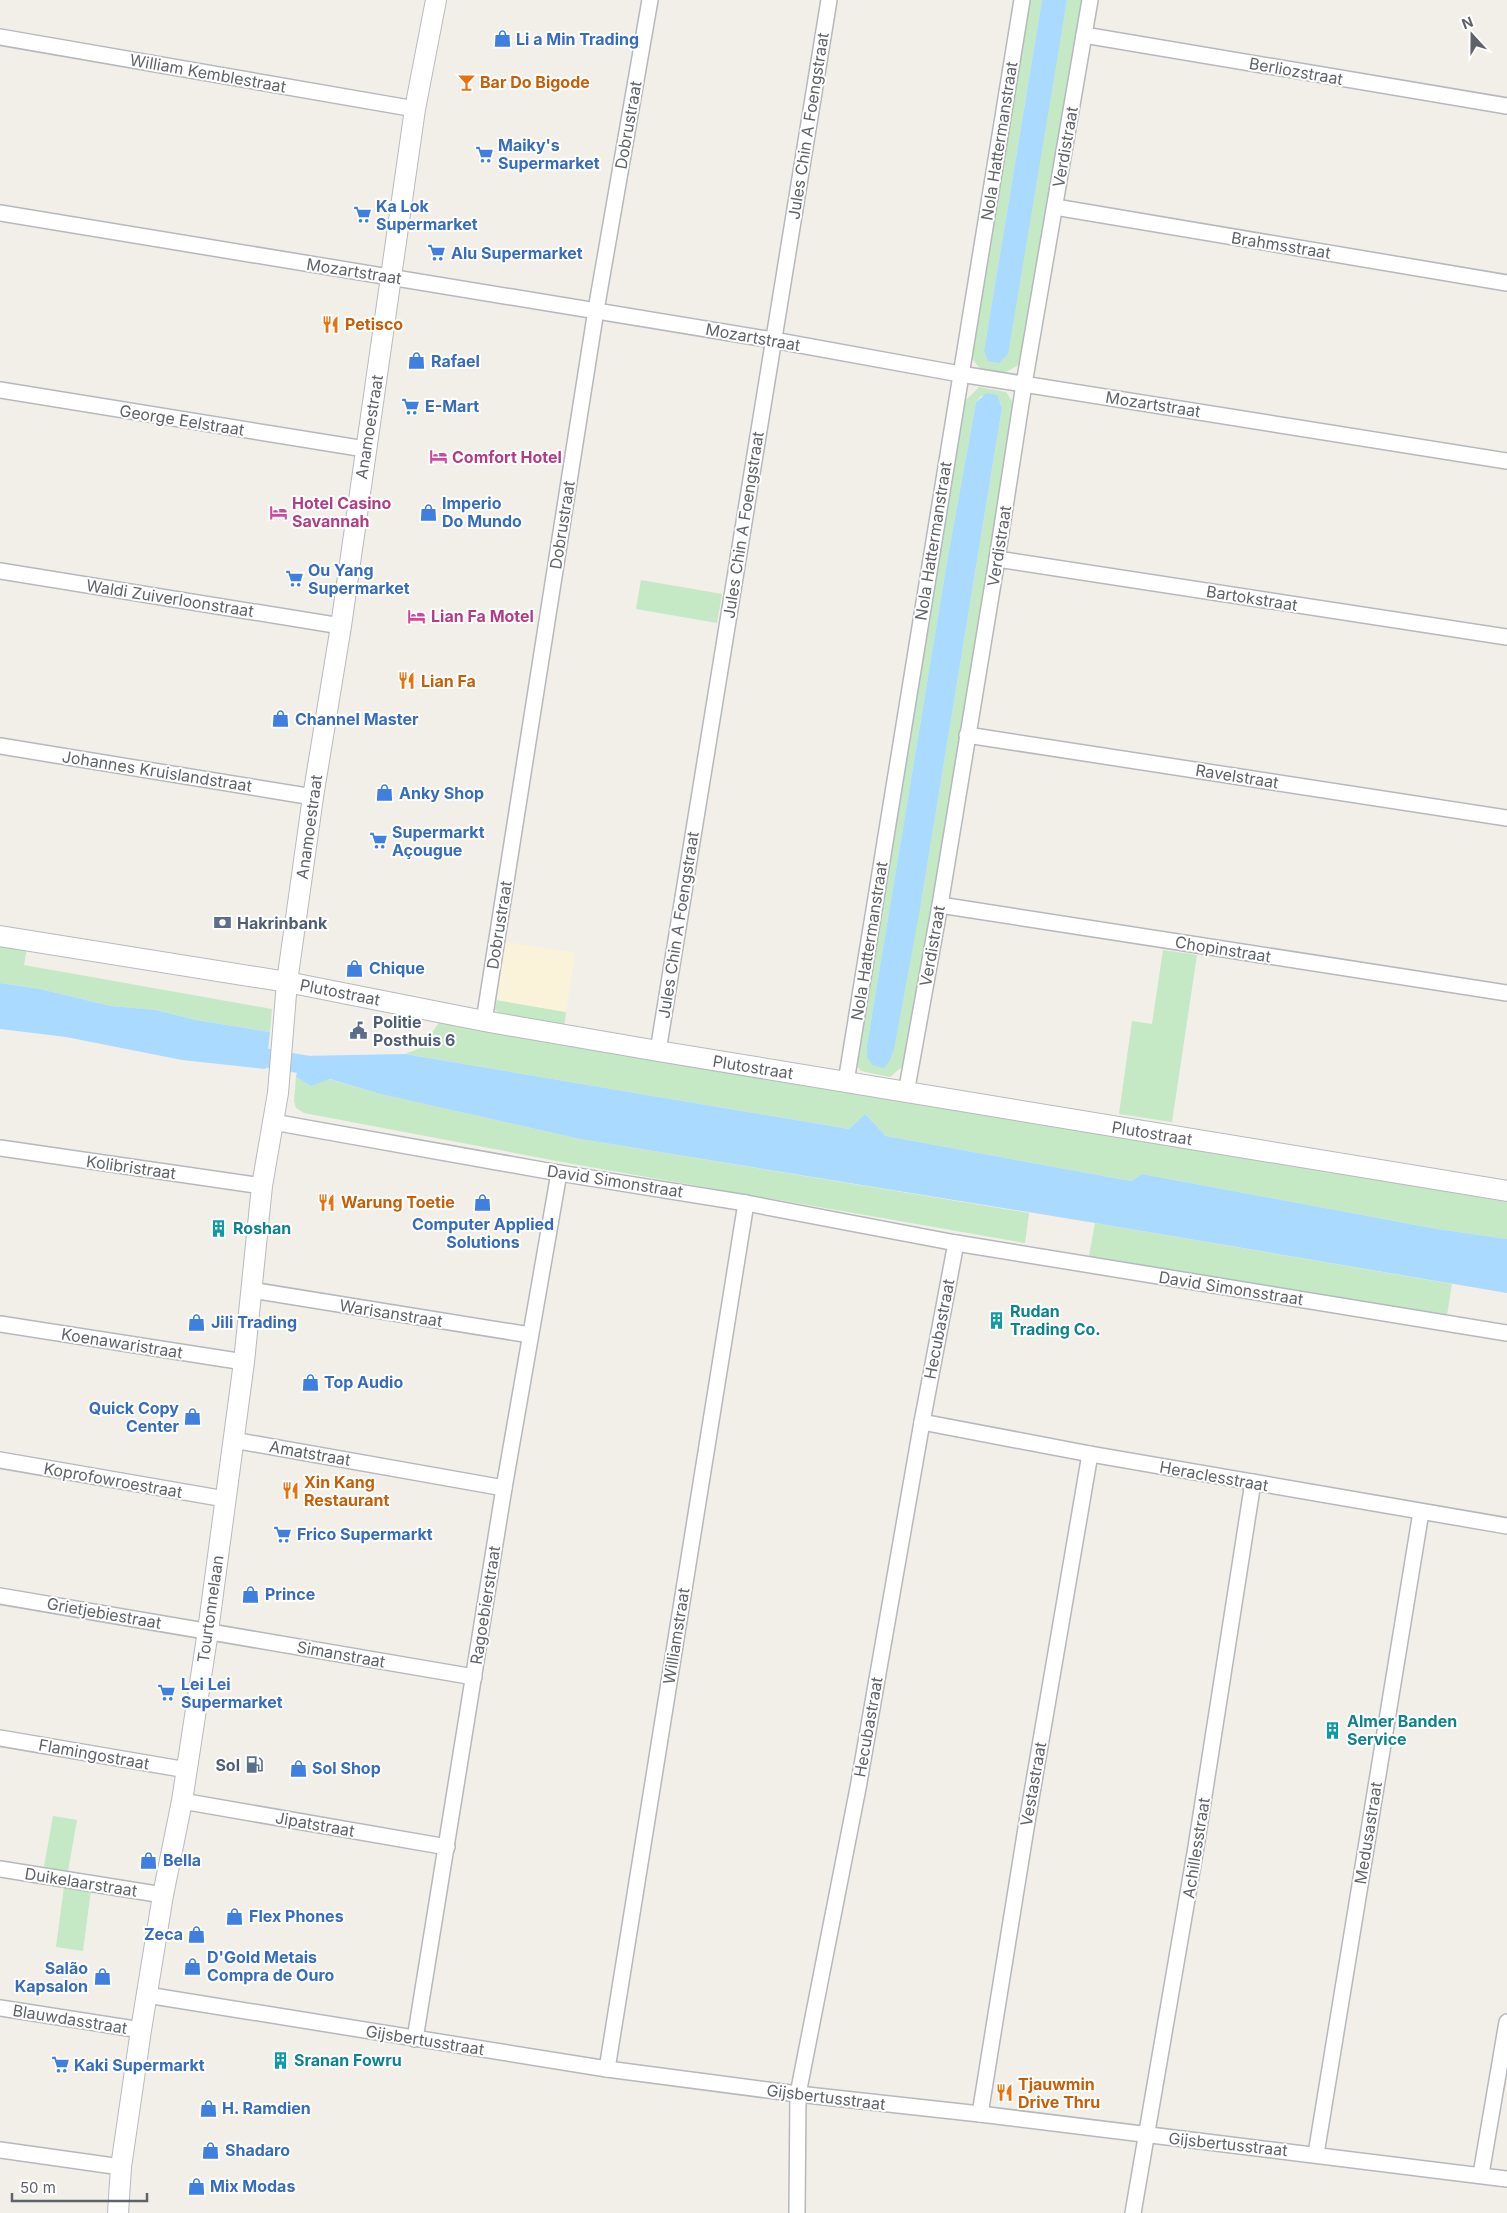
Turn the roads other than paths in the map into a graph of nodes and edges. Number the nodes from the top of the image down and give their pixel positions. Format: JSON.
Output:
{"nodes":[{"id":1,"x":436,"y":0,"type":"edge"},
{"id":2,"x":650,"y":0,"type":"edge"},
{"id":3,"x":830,"y":0,"type":"edge"},
{"id":4,"x":1022,"y":0,"type":"edge"},
{"id":5,"x":1090,"y":0,"type":"edge"},
{"id":6,"x":1084,"y":35,"type":"junction"},
{"id":7,"x":0,"y":37,"type":"edge"},
{"id":8,"x":1507,"y":106,"type":"edge"},
{"id":9,"x":415,"y":109,"type":"junction"},
{"id":10,"x":1055,"y":208,"type":"junction"},
{"id":11,"x":0,"y":212,"type":"edge"},
{"id":12,"x":392,"y":277,"type":"junction"},
{"id":13,"x":1507,"y":283,"type":"edge"},
{"id":14,"x":596,"y":310,"type":"junction"},
{"id":15,"x":773,"y":340,"type":"junction"},
{"id":16,"x":960,"y":374,"type":"junction"},
{"id":17,"x":1024,"y":384,"type":"junction"},
{"id":18,"x":0,"y":390,"type":"edge"},
{"id":19,"x":365,"y":448,"type":"junction"},
{"id":20,"x":1507,"y":461,"type":"edge"},
{"id":21,"x":998,"y":559,"type":"junction"},
{"id":22,"x":0,"y":571,"type":"edge"},
{"id":23,"x":340,"y":626,"type":"junction"},
{"id":24,"x":1507,"y":638,"type":"edge"},
{"id":25,"x":967,"y":735,"type":"junction"},
{"id":26,"x":0,"y":746,"type":"edge"},
{"id":27,"x":313,"y":796,"type":"junction"},
{"id":28,"x":1507,"y":818,"type":"edge"},
{"id":29,"x":940,"y":905,"type":"junction"},
{"id":30,"x":0,"y":936,"type":"edge"},
{"id":31,"x":287,"y":982,"type":"junction"},
{"id":32,"x":1507,"y":993,"type":"edge"},
{"id":33,"x":484,"y":1021,"type":"junction"},
{"id":34,"x":658,"y":1051,"type":"junction"},
{"id":35,"x":846,"y":1082,"type":"junction"},
{"id":36,"x":278,"y":1093,"type":"joint"},
{"id":37,"x":906,"y":1093,"type":"junction"},
{"id":38,"x":273,"y":1122,"type":"junction"},
{"id":39,"x":0,"y":1148,"type":"edge"},
{"id":40,"x":559,"y":1173,"type":"junction"},
{"id":41,"x":262,"y":1186,"type":"junction"},
{"id":42,"x":1507,"y":1191,"type":"edge"},
{"id":43,"x":746,"y":1202,"type":"junction"},
{"id":44,"x":956,"y":1243,"type":"junction"},
{"id":45,"x":252,"y":1290,"type":"junction"},
{"id":46,"x":0,"y":1324,"type":"edge"},
{"id":47,"x":1507,"y":1333,"type":"edge"},
{"id":48,"x":530,"y":1335,"type":"junction"},
{"id":49,"x":244,"y":1362,"type":"junction"},
{"id":50,"x":922,"y":1422,"type":"junction"},
{"id":51,"x":234,"y":1440,"type":"junction"},
{"id":52,"x":1090,"y":1454,"type":"junction"},
{"id":53,"x":0,"y":1460,"type":"edge"},
{"id":54,"x":1253,"y":1482,"type":"junction"},
{"id":55,"x":504,"y":1488,"type":"junction"},
{"id":56,"x":225,"y":1499,"type":"junction"},
{"id":57,"x":1421,"y":1512,"type":"junction"},
{"id":58,"x":1507,"y":1526,"type":"edge"},
{"id":59,"x":0,"y":1596,"type":"edge"},
{"id":60,"x":208,"y":1631,"type":"junction"},
{"id":61,"x":474,"y":1677,"type":"junction"},
{"id":62,"x":0,"y":1738,"type":"edge"},
{"id":63,"x":187,"y":1770,"type":"junction"},
{"id":64,"x":182,"y":1801,"type":"junction"},
{"id":65,"x":447,"y":1847,"type":"junction"},
{"id":66,"x":0,"y":1869,"type":"edge"},
{"id":67,"x":163,"y":1895,"type":"junction"},
{"id":68,"x":147,"y":1994,"type":"junction"},
{"id":69,"x":0,"y":2008,"type":"edge"},
{"id":70,"x":1507,"y":2022,"type":"edge"},
{"id":71,"x":141,"y":2030,"type":"junction"},
{"id":72,"x":415,"y":2039,"type":"junction"},
{"id":73,"x":606,"y":2069,"type":"junction"},
{"id":74,"x":798,"y":2094,"type":"junction"},
{"id":75,"x":980,"y":2114,"type":"junction"},
{"id":76,"x":1147,"y":2136,"type":"junction"},
{"id":77,"x":0,"y":2150,"type":"edge"},
{"id":78,"x":1316,"y":2154,"type":"junction"},
{"id":79,"x":121,"y":2167,"type":"junction"},
{"id":80,"x":1481,"y":2174,"type":"junction"},
{"id":81,"x":1507,"y":2179,"type":"edge"},
{"id":82,"x":118,"y":2213,"type":"edge"},
{"id":83,"x":797,"y":2213,"type":"edge"},
{"id":84,"x":1132,"y":2213,"type":"edge"}],
"edges":[{"from":1,"to":9,"type":"street","name":"Anamoestraat"},
{"from":2,"to":14,"type":"street","name":"Dobrustraat"},
{"from":3,"to":15,"type":"street","name":"Jules Chin A Foengstraat"},
{"from":4,"to":16,"type":"street","name":"Nola Hattermanstraat"},
{"from":5,"to":6,"type":"street","name":"Verdistraat"},
{"from":6,"to":8,"type":"street","name":"Berliozstraat"},
{"from":6,"to":10,"type":"street","name":"Verdistraat"},
{"from":7,"to":9,"type":"street","name":"William Kemblestraat"},
{"from":9,"to":12,"type":"street","name":"Anamoestraat"},
{"from":10,"to":13,"type":"street","name":"Brahmsstraat"},
{"from":10,"to":17,"type":"street","name":"Verdistraat"},
{"from":11,"to":12,"type":"street","name":"Mozartstraat"},
{"from":12,"to":14,"type":"street","name":"Mozartstraat"},
{"from":12,"to":19,"type":"street","name":"Anamoestraat"},
{"from":14,"to":15,"type":"street","name":"Mozartstraat"},
{"from":14,"to":33,"type":"street","name":"Dobrustraat"},
{"from":15,"to":16,"type":"street","name":"Mozartstraat"},
{"from":15,"to":34,"type":"street","name":"Jules Chin A Foengstraat"},
{"from":16,"to":17,"type":"street","name":"Mozartstraat"},
{"from":16,"to":35,"type":"street","name":"Nola Hattermanstraat"},
{"from":17,"to":20,"type":"street","name":"Mozartstraat"},
{"from":17,"to":21,"type":"street","name":"Verdistraat"},
{"from":18,"to":19,"type":"street","name":"George Eelstraat"},
{"from":19,"to":23,"type":"street","name":"Anamoestraat"},
{"from":21,"to":24,"type":"street","name":"Bartokstraat"},
{"from":21,"to":25,"type":"street","name":"Verdistraat"},
{"from":22,"to":23,"type":"street","name":"Waldi Zuiverloonstraat"},
{"from":23,"to":27,"type":"street","name":"Anamoestraat"},
{"from":25,"to":28,"type":"street","name":"Ravelstraat"},
{"from":25,"to":29,"type":"street","name":"Verdistraat"},
{"from":26,"to":27,"type":"street","name":"Johannes Kruislandstraat"},
{"from":27,"to":31,"type":"street","name":"Anamoestraat"},
{"from":29,"to":32,"type":"street","name":"Chopinstraat"},
{"from":29,"to":37,"type":"street","name":"Verdistraat"},
{"from":30,"to":31,"type":"street","name":"Plutostraat"},
{"from":31,"to":33,"type":"street","name":"Plutostraat"},
{"from":31,"to":36,"type":"street","name":"Anamoestraat"},
{"from":33,"to":34,"type":"street","name":"Plutostraat"},
{"from":34,"to":35,"type":"street","name":"Plutostraat"},
{"from":35,"to":37,"type":"street","name":"Plutostraat"},
{"from":36,"to":38,"type":"street","name":"Tourtonnelaan"},
{"from":37,"to":42,"type":"street","name":"Plutostraat"},
{"from":38,"to":40,"type":"street","name":"David Simonstraat"},
{"from":38,"to":41,"type":"street","name":"Tourtonnelaan"},
{"from":39,"to":41,"type":"street","name":"Kolibristraat"},
{"from":40,"to":43,"type":"street","name":"David Simonstraat"},
{"from":40,"to":48,"type":"street","name":"Ragoebierstraat"},
{"from":41,"to":45,"type":"street","name":"Tourtonnelaan"},
{"from":43,"to":44,"type":"street","name":"David Simonstraat"},
{"from":43,"to":73,"type":"street","name":"Williamstraat"},
{"from":44,"to":47,"type":"street","name":"David Simonsstraat"},
{"from":44,"to":50,"type":"street","name":"Hecubastraat"},
{"from":45,"to":48,"type":"street","name":"Warisanstraat"},
{"from":45,"to":49,"type":"street","name":"Tourtonnelaan"},
{"from":46,"to":49,"type":"street","name":"Koenawaristraat"},
{"from":48,"to":55,"type":"street","name":"Ragoebierstraat"},
{"from":49,"to":51,"type":"street","name":"Tourtonnelaan"},
{"from":50,"to":52,"type":"street","name":"Heraclesstraat"},
{"from":50,"to":74,"type":"street","name":"Hecubastraat"},
{"from":51,"to":55,"type":"street","name":"Amatstraat"},
{"from":51,"to":56,"type":"street","name":"Tourtonnelaan"},
{"from":52,"to":54,"type":"street","name":"Heraclesstraat"},
{"from":52,"to":75,"type":"street","name":"Vestastraat"},
{"from":53,"to":56,"type":"street","name":"Koprofowroestraat"},
{"from":54,"to":57,"type":"street","name":"Heraclesstraat"},
{"from":54,"to":76,"type":"street","name":"Achillesstraat"},
{"from":55,"to":61,"type":"street","name":"Ragoebierstraat"},
{"from":56,"to":60,"type":"street","name":"Tourtonnelaan"},
{"from":57,"to":58,"type":"street","name":"Heraclesstraat"},
{"from":57,"to":78,"type":"street","name":"Medusastraat"},
{"from":59,"to":60,"type":"street","name":"Grietjebiestraat"},
{"from":60,"to":61,"type":"street","name":"Simanstraat"},
{"from":60,"to":63,"type":"street","name":"Tourtonnelaan"},
{"from":61,"to":65,"type":"street","name":"Ragoebierstraat"},
{"from":62,"to":63,"type":"street","name":"Flamingostraat"},
{"from":63,"to":64,"type":"street","name":"Tourtonnelaan"},
{"from":64,"to":65,"type":"street","name":"Jipatstraat"},
{"from":64,"to":67,"type":"street","name":"Tourtonnelaan"},
{"from":65,"to":72,"type":"street","name":"Ragoebierstraat"},
{"from":66,"to":67,"type":"street","name":"Duikelaarstraat"},
{"from":67,"to":68,"type":"street","name":"Tourtonnelaan"},
{"from":68,"to":71,"type":"street","name":"Tourtonnelaan"},
{"from":68,"to":72,"type":"street","name":"Gijsbertusstraat"},
{"from":69,"to":71,"type":"street","name":"Blauwdasstraat"},
{"from":70,"to":80,"type":"street"},
{"from":71,"to":79,"type":"street","name":"Tourtonnelaan"},
{"from":72,"to":73,"type":"street","name":"Gijsbertusstraat"},
{"from":73,"to":74,"type":"street","name":"Gijsbertusstraat"},
{"from":74,"to":75,"type":"street","name":"Gijsbertusstraat"},
{"from":74,"to":83,"type":"street","name":"Hecubastraat"},
{"from":75,"to":76,"type":"street","name":"Gijsbertusstraat"},
{"from":76,"to":78,"type":"street","name":"Gijsbertusstraat"},
{"from":76,"to":84,"type":"street","name":"Achillesstraat"},
{"from":77,"to":79,"type":"street"},
{"from":78,"to":80,"type":"street","name":"Gijsbertusstraat"},
{"from":79,"to":82,"type":"street","name":"Tourtonnelaan"},
{"from":80,"to":81,"type":"street","name":"Gijsbertusstraat"}]}
